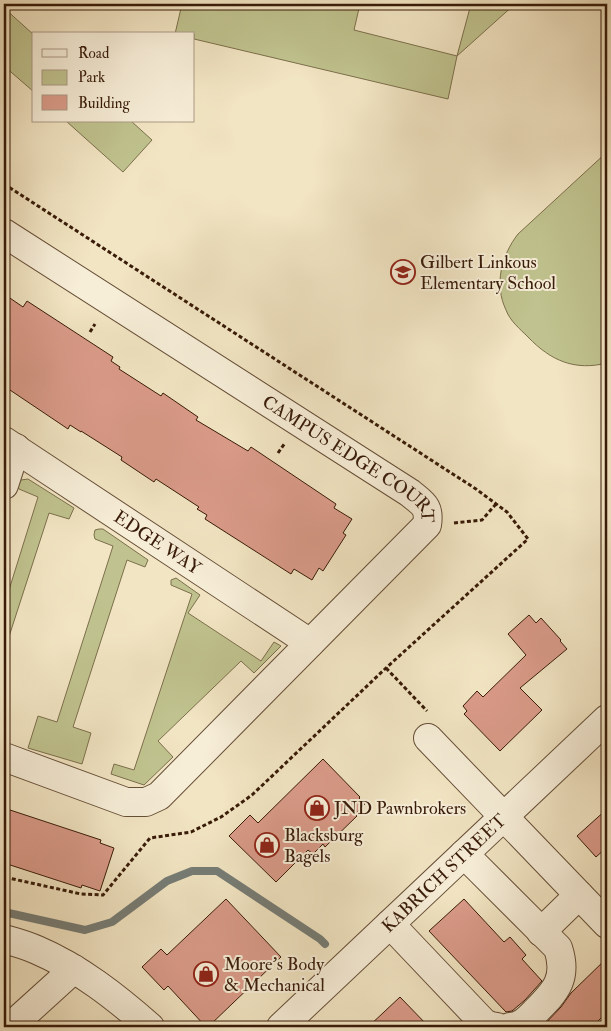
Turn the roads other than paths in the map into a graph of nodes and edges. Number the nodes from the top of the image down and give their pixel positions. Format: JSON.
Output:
{"nodes":[{"id":1,"x":4,"y":233,"type":"edge"},
{"id":2,"x":10,"y":444,"type":"edge"},
{"id":3,"x":4,"y":485,"type":"edge"},
{"id":4,"x":310,"y":643,"type":"junction"},
{"id":5,"x":607,"y":719,"type":"edge"},
{"id":6,"x":428,"y":738,"type":"dead end"},
{"id":7,"x":4,"y":757,"type":"edge"},
{"id":8,"x":497,"y":809,"type":"junction"},
{"id":9,"x":464,"y":854,"type":"junction"},
{"id":10,"x":579,"y":895,"type":"junction"},
{"id":11,"x":390,"y":924,"type":"junction"},
{"id":12,"x":607,"y":924,"type":"edge"},
{"id":13,"x":542,"y":932,"type":"junction"},
{"id":14,"x":4,"y":939,"type":"edge"},
{"id":15,"x":74,"y":969,"type":"junction"},
{"id":16,"x":10,"y":1027,"type":"edge"},
{"id":17,"x":150,"y":1027,"type":"edge"},
{"id":18,"x":281,"y":1027,"type":"edge"},
{"id":19,"x":497,"y":1027,"type":"edge"},
{"id":20,"x":510,"y":1027,"type":"edge"}],
"edges":[{"from":1,"to":4,"type":"street","name":"CAMPUS EDGE COURT"},
{"from":2,"to":3,"type":"street"},
{"from":2,"to":4,"type":"street","name":"EDGE WAY"},
{"from":4,"to":7,"type":"street","name":"CAMPUS EDGE COURT"},
{"from":5,"to":8,"type":"street","name":"KABRICH STREET"},
{"from":6,"to":8,"type":"street"},
{"from":8,"to":9,"type":"street","name":"KABRICH STREET"},
{"from":8,"to":10,"type":"street"},
{"from":9,"to":11,"type":"street","name":"KABRICH STREET"},
{"from":9,"to":13,"type":"street"},
{"from":10,"to":12,"type":"street"},
{"from":10,"to":13,"type":"street"},
{"from":11,"to":18,"type":"street","name":"KABRICH STREET"},
{"from":11,"to":19,"type":"street"},
{"from":13,"to":20,"type":"street"},
{"from":14,"to":15,"type":"street"},
{"from":15,"to":16,"type":"street"},
{"from":15,"to":17,"type":"street"}]}
